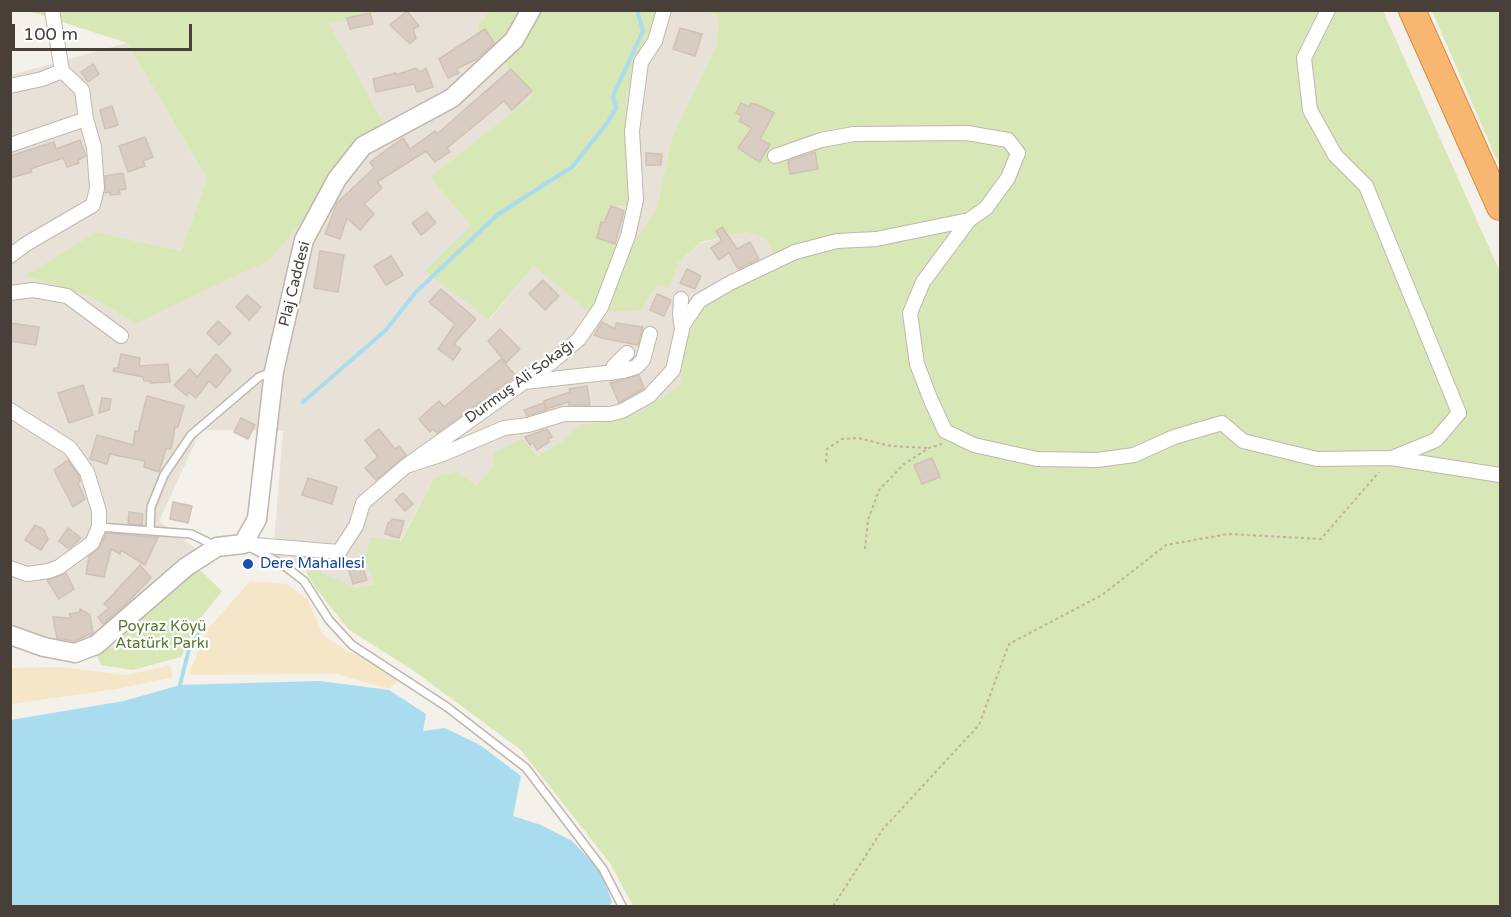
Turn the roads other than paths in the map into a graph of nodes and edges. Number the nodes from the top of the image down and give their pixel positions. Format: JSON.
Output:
{"nodes":[{"id":1,"x":52,"y":10,"type":"edge"},
{"id":2,"x":531,"y":10,"type":"edge"},
{"id":3,"x":664,"y":10,"type":"edge"},
{"id":4,"x":1328,"y":10,"type":"edge"},
{"id":5,"x":1412,"y":10,"type":"edge"},
{"id":6,"x":62,"y":71,"type":"junction"},
{"id":7,"x":10,"y":86,"type":"edge"},
{"id":8,"x":86,"y":119,"type":"junction"},
{"id":9,"x":10,"y":145,"type":"edge"},
{"id":10,"x":776,"y":156,"type":"dead end"},
{"id":11,"x":1500,"y":207,"type":"edge"},
{"id":12,"x":969,"y":220,"type":"junction"},
{"id":13,"x":10,"y":256,"type":"edge"},
{"id":14,"x":10,"y":293,"type":"edge"},
{"id":15,"x":681,"y":299,"type":"dead end"},
{"id":16,"x":682,"y":329,"type":"junction"},
{"id":17,"x":650,"y":334,"type":"dead end"},
{"id":18,"x":121,"y":336,"type":"dead end"},
{"id":19,"x":627,"y":353,"type":"dead end"},
{"id":20,"x":274,"y":371,"type":"junction"},
{"id":21,"x":611,"y":373,"type":"junction"},
{"id":22,"x":523,"y":382,"type":"junction"},
{"id":23,"x":10,"y":410,"type":"edge"},
{"id":24,"x":1391,"y":458,"type":"junction"},
{"id":25,"x":406,"y":466,"type":"junction"},
{"id":26,"x":1500,"y":475,"type":"edge"},
{"id":27,"x":99,"y":526,"type":"junction"},
{"id":28,"x":150,"y":531,"type":"junction"},
{"id":29,"x":243,"y":544,"type":"junction"},
{"id":30,"x":217,"y":547,"type":"junction"},
{"id":31,"x":10,"y":568,"type":"edge"},
{"id":32,"x":10,"y":635,"type":"edge"},
{"id":33,"x":622,"y":906,"type":"edge"}],
"edges":[{"from":1,"to":6,"type":"street"},
{"from":2,"to":20,"type":"street","name":"Plaj Caddesi"},
{"from":3,"to":22,"type":"street","name":"Durmuş Ali Sokağı"},
{"from":4,"to":24,"type":"street"},
{"from":5,"to":11,"type":"highway"},
{"from":6,"to":7,"type":"street"},
{"from":6,"to":8,"type":"street"},
{"from":8,"to":9,"type":"street"},
{"from":8,"to":13,"type":"street"},
{"from":10,"to":12,"type":"street"},
{"from":12,"to":16,"type":"street"},
{"from":12,"to":24,"type":"street"},
{"from":14,"to":18,"type":"street"},
{"from":15,"to":16,"type":"street"},
{"from":16,"to":25,"type":"street"},
{"from":17,"to":21,"type":"street"},
{"from":19,"to":21,"type":"street"},
{"from":20,"to":28,"type":"lane"},
{"from":20,"to":29,"type":"street","name":"Plaj Caddesi"},
{"from":21,"to":22,"type":"street"},
{"from":22,"to":25,"type":"street","name":"Durmuş Ali Sokağı"},
{"from":23,"to":27,"type":"street"},
{"from":24,"to":26,"type":"street"},
{"from":25,"to":29,"type":"street","name":"Durmuş Ali Sokağı"},
{"from":27,"to":28,"type":"lane"},
{"from":27,"to":31,"type":"street"},
{"from":28,"to":30,"type":"lane"},
{"from":29,"to":30,"type":"street"},
{"from":29,"to":33,"type":"lane"},
{"from":30,"to":32,"type":"street"}]}
